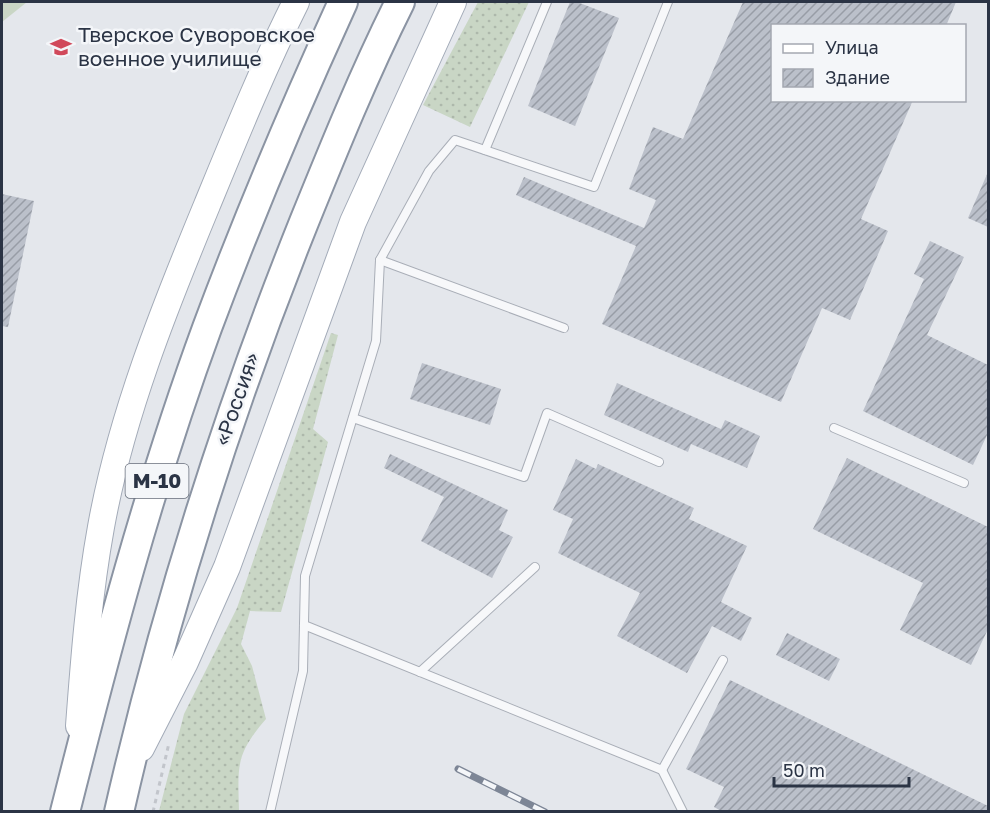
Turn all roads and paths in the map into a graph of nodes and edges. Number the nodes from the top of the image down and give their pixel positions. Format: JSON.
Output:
{"nodes":[{"id":1,"x":296,"y":2,"type":"edge"},
{"id":2,"x":343,"y":2,"type":"edge"},
{"id":3,"x":400,"y":2,"type":"edge"},
{"id":4,"x":453,"y":2,"type":"edge"},
{"id":5,"x":547,"y":2,"type":"edge"},
{"id":6,"x":668,"y":2,"type":"edge"},
{"id":7,"x":485,"y":150,"type":"junction"},
{"id":8,"x":380,"y":260,"type":"junction"},
{"id":9,"x":564,"y":328,"type":"dead end"},
{"id":10,"x":353,"y":418,"type":"junction"},
{"id":11,"x":834,"y":428,"type":"dead end"},
{"id":12,"x":659,"y":462,"type":"dead end"},
{"id":13,"x":964,"y":483,"type":"dead end"},
{"id":14,"x":535,"y":567,"type":"dead end"},
{"id":15,"x":304,"y":625,"type":"junction"},
{"id":16,"x":723,"y":660,"type":"dead end"},
{"id":17,"x":420,"y":672,"type":"junction"},
{"id":18,"x":76,"y":765,"type":"junction"},
{"id":19,"x":662,"y":770,"type":"junction"},
{"id":20,"x":126,"y":778,"type":"junction"},
{"id":21,"x":65,"y":812,"type":"edge"},
{"id":22,"x":118,"y":812,"type":"edge"},
{"id":23,"x":270,"y":812,"type":"edge"},
{"id":24,"x":683,"y":812,"type":"edge"}],
"edges":[{"from":1,"to":18,"type":"main road"},
{"from":2,"to":18,"type":"highway","number":"М-10"},
{"from":3,"to":20,"type":"highway","name":"«Россия»","number":"М-10"},
{"from":4,"to":20,"type":"main road"},
{"from":5,"to":7,"type":"lane"},
{"from":6,"to":7,"type":"lane"},
{"from":7,"to":8,"type":"lane"},
{"from":8,"to":9,"type":"lane"},
{"from":8,"to":10,"type":"lane"},
{"from":10,"to":12,"type":"lane"},
{"from":10,"to":15,"type":"lane"},
{"from":11,"to":13,"type":"lane"},
{"from":14,"to":17,"type":"lane"},
{"from":15,"to":17,"type":"lane"},
{"from":15,"to":23,"type":"lane"},
{"from":16,"to":19,"type":"lane"},
{"from":17,"to":19,"type":"lane"},
{"from":18,"to":21,"type":"highway","number":"М-10"},
{"from":19,"to":24,"type":"lane"},
{"from":20,"to":22,"type":"highway","name":"«Россия»","number":"М-10"}]}
